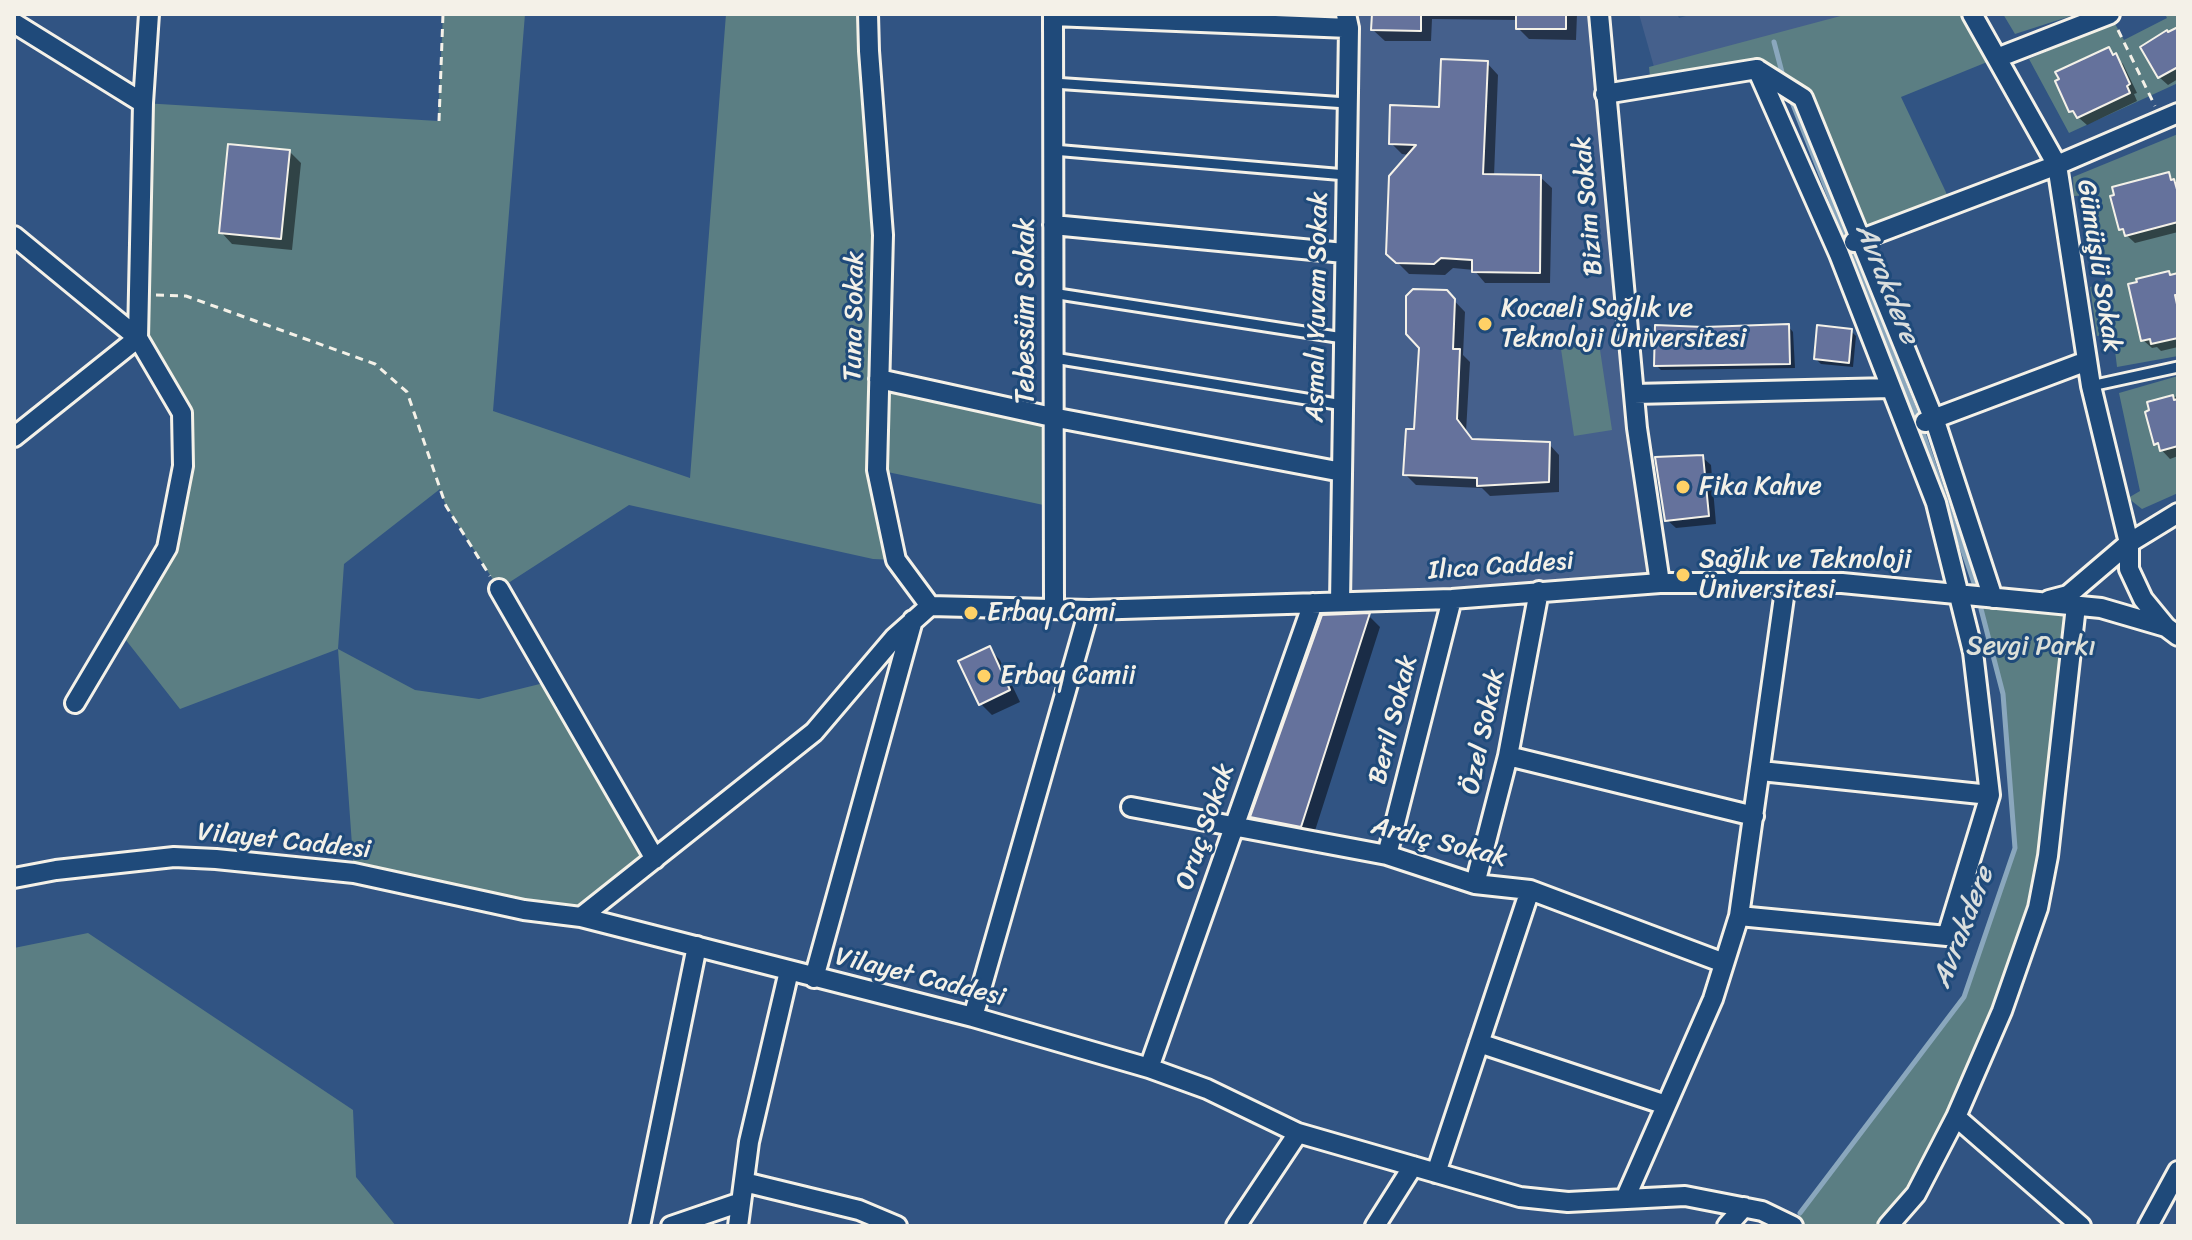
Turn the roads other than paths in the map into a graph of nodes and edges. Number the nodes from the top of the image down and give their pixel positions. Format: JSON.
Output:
{"nodes":[{"id":1,"x":149,"y":14,"type":"edge"},
{"id":2,"x":868,"y":14,"type":"edge"},
{"id":3,"x":1599,"y":14,"type":"edge"},
{"id":4,"x":1972,"y":14,"type":"edge"},
{"id":5,"x":1053,"y":15,"type":"edge"},
{"id":6,"x":1347,"y":21,"type":"edge"},
{"id":7,"x":2114,"y":21,"type":"edge"},
{"id":8,"x":14,"y":23,"type":"edge"},
{"id":9,"x":1997,"y":58,"type":"junction"},
{"id":10,"x":1757,"y":69,"type":"junction"},
{"id":11,"x":1053,"y":83,"type":"junction"},
{"id":12,"x":1605,"y":94,"type":"junction"},
{"id":13,"x":143,"y":103,"type":"junction"},
{"id":14,"x":1347,"y":103,"type":"junction"},
{"id":15,"x":2169,"y":116,"type":"edge"},
{"id":16,"x":1053,"y":150,"type":"junction"},
{"id":17,"x":2057,"y":165,"type":"junction"},
{"id":18,"x":1346,"y":175,"type":"junction"},
{"id":19,"x":1053,"y":225,"type":"junction"},
{"id":20,"x":14,"y":236,"type":"edge"},
{"id":21,"x":1862,"y":239,"type":"junction"},
{"id":22,"x":1836,"y":249,"type":"junction"},
{"id":23,"x":1344,"y":253,"type":"junction"},
{"id":24,"x":1052,"y":293,"type":"junction"},
{"id":25,"x":138,"y":338,"type":"junction"},
{"id":26,"x":1343,"y":338,"type":"junction"},
{"id":27,"x":1052,"y":358,"type":"junction"},
{"id":28,"x":2087,"y":361,"type":"junction"},
{"id":29,"x":2178,"y":367,"type":"edge"},
{"id":30,"x":879,"y":379,"type":"junction"},
{"id":31,"x":2091,"y":386,"type":"junction"},
{"id":32,"x":1891,"y":388,"type":"junction"},
{"id":33,"x":1634,"y":394,"type":"junction"},
{"id":34,"x":1343,"y":405,"type":"junction"},
{"id":35,"x":1052,"y":417,"type":"junction"},
{"id":36,"x":1934,"y":418,"type":"junction"},
{"id":37,"x":1907,"y":428,"type":"junction"},
{"id":38,"x":14,"y":437,"type":"edge"},
{"id":39,"x":1342,"y":472,"type":"junction"},
{"id":40,"x":2178,"y":513,"type":"edge"},
{"id":41,"x":2129,"y":543,"type":"junction"},
{"id":42,"x":1660,"y":583,"type":"junction"},
{"id":43,"x":1786,"y":583,"type":"junction"},
{"id":44,"x":499,"y":589,"type":"road end"},
{"id":45,"x":1539,"y":591,"type":"junction"},
{"id":46,"x":1960,"y":595,"type":"junction"},
{"id":47,"x":1993,"y":598,"type":"junction"},
{"id":48,"x":1452,"y":599,"type":"junction"},
{"id":49,"x":1340,"y":602,"type":"junction"},
{"id":50,"x":2038,"y":602,"type":"junction"},
{"id":51,"x":1313,"y":603,"type":"junction"},
{"id":52,"x":930,"y":606,"type":"junction"},
{"id":53,"x":2076,"y":606,"type":"junction"},
{"id":54,"x":1054,"y":608,"type":"junction"},
{"id":55,"x":1089,"y":610,"type":"junction"},
{"id":56,"x":914,"y":618,"type":"junction"},
{"id":57,"x":2172,"y":632,"type":"edge"},
{"id":58,"x":75,"y":703,"type":"dead end"},
{"id":59,"x":1508,"y":756,"type":"junction"},
{"id":60,"x":1761,"y":771,"type":"junction"},
{"id":61,"x":1990,"y":795,"type":"junction"},
{"id":62,"x":1131,"y":807,"type":"dead end"},
{"id":63,"x":1754,"y":816,"type":"junction"},
{"id":64,"x":1233,"y":826,"type":"junction"},
{"id":65,"x":1387,"y":855,"type":"junction"},
{"id":66,"x":655,"y":859,"type":"junction"},
{"id":67,"x":14,"y":878,"type":"edge"},
{"id":68,"x":1475,"y":884,"type":"junction"},
{"id":69,"x":1530,"y":890,"type":"junction"},
{"id":70,"x":1739,"y":916,"type":"junction"},
{"id":71,"x":581,"y":917,"type":"junction"},
{"id":72,"x":697,"y":946,"type":"junction"},
{"id":73,"x":1724,"y":963,"type":"junction"},
{"id":74,"x":789,"y":971,"type":"junction"},
{"id":75,"x":814,"y":978,"type":"junction"},
{"id":76,"x":973,"y":1017,"type":"junction"},
{"id":77,"x":1479,"y":1043,"type":"junction"},
{"id":78,"x":1149,"y":1068,"type":"junction"},
{"id":79,"x":1666,"y":1105,"type":"junction"},
{"id":80,"x":1956,"y":1117,"type":"junction"},
{"id":81,"x":1298,"y":1133,"type":"junction"},
{"id":82,"x":1413,"y":1166,"type":"junction"},
{"id":83,"x":2178,"y":1171,"type":"edge"},
{"id":84,"x":1436,"y":1173,"type":"junction"},
{"id":85,"x":744,"y":1182,"type":"junction"},
{"id":86,"x":1625,"y":1199,"type":"junction"},
{"id":87,"x":741,"y":1202,"type":"junction"},
{"id":88,"x":1744,"y":1207,"type":"junction"},
{"id":89,"x":640,"y":1226,"type":"edge"},
{"id":90,"x":671,"y":1226,"type":"edge"},
{"id":91,"x":738,"y":1226,"type":"edge"},
{"id":92,"x":897,"y":1226,"type":"edge"},
{"id":93,"x":1236,"y":1226,"type":"edge"},
{"id":94,"x":1375,"y":1226,"type":"edge"},
{"id":95,"x":1727,"y":1226,"type":"edge"},
{"id":96,"x":1793,"y":1226,"type":"edge"},
{"id":97,"x":1888,"y":1226,"type":"edge"},
{"id":98,"x":2081,"y":1226,"type":"edge"},
{"id":99,"x":2148,"y":1226,"type":"edge"}],
"edges":[{"from":1,"to":13,"type":"street"},
{"from":2,"to":30,"type":"street","name":"Tuna Sokak"},
{"from":3,"to":12,"type":"street","name":"Bizim Sokak"},
{"from":4,"to":9,"type":"street","name":"Gümüşlü Sokak"},
{"from":5,"to":6,"type":"street"},
{"from":5,"to":11,"type":"street","name":"Tebessüm Sokak"},
{"from":6,"to":14,"type":"street","name":"Asmalı Yuvam Sokak"},
{"from":7,"to":9,"type":"street"},
{"from":8,"to":13,"type":"street"},
{"from":9,"to":17,"type":"street","name":"Gümüşlü Sokak"},
{"from":10,"to":12,"type":"street"},
{"from":10,"to":21,"type":"street"},
{"from":10,"to":22,"type":"street"},
{"from":11,"to":14,"type":"lane"},
{"from":11,"to":16,"type":"street","name":"Tebessüm Sokak"},
{"from":12,"to":33,"type":"street","name":"Bizim Sokak"},
{"from":13,"to":25,"type":"street"},
{"from":14,"to":18,"type":"street","name":"Asmalı Yuvam Sokak"},
{"from":15,"to":17,"type":"street"},
{"from":16,"to":18,"type":"lane"},
{"from":16,"to":19,"type":"street","name":"Tebessüm Sokak"},
{"from":17,"to":21,"type":"street"},
{"from":17,"to":28,"type":"street","name":"Gümüşlü Sokak"},
{"from":18,"to":23,"type":"street","name":"Asmalı Yuvam Sokak"},
{"from":19,"to":23,"type":"street"},
{"from":19,"to":24,"type":"street","name":"Tebessüm Sokak"},
{"from":20,"to":25,"type":"street"},
{"from":21,"to":22,"type":"street"},
{"from":21,"to":36,"type":"street"},
{"from":22,"to":32,"type":"street"},
{"from":23,"to":26,"type":"street","name":"Asmalı Yuvam Sokak"},
{"from":24,"to":26,"type":"lane"},
{"from":24,"to":27,"type":"street","name":"Tebessüm Sokak"},
{"from":25,"to":38,"type":"street"},
{"from":25,"to":58,"type":"street"},
{"from":26,"to":34,"type":"street","name":"Asmalı Yuvam Sokak"},
{"from":27,"to":34,"type":"lane"},
{"from":27,"to":35,"type":"street","name":"Tebessüm Sokak"},
{"from":28,"to":31,"type":"street","name":"Gümüşlü Sokak"},
{"from":28,"to":36,"type":"street"},
{"from":29,"to":31,"type":"lane"},
{"from":30,"to":35,"type":"street"},
{"from":30,"to":52,"type":"street","name":"Tuna Sokak"},
{"from":31,"to":41,"type":"street","name":"Gümüşlü Sokak"},
{"from":32,"to":33,"type":"street"},
{"from":32,"to":37,"type":"street"},
{"from":33,"to":42,"type":"street","name":"Bizim Sokak"},
{"from":34,"to":39,"type":"street","name":"Asmalı Yuvam Sokak"},
{"from":35,"to":39,"type":"street"},
{"from":35,"to":54,"type":"street","name":"Tebessüm Sokak"},
{"from":36,"to":37,"type":"street"},
{"from":36,"to":47,"type":"street"},
{"from":37,"to":46,"type":"street"},
{"from":39,"to":49,"type":"street","name":"Asmalı Yuvam Sokak"},
{"from":40,"to":41,"type":"street"},
{"from":41,"to":50,"type":"street"},
{"from":41,"to":57,"type":"street","name":"Gümüşlü Sokak"},
{"from":42,"to":43,"type":"street","name":"Ilıca Caddesi"},
{"from":42,"to":45,"type":"street","name":"Ilıca Caddesi"},
{"from":43,"to":46,"type":"street","name":"Ilıca Caddesi"},
{"from":43,"to":60,"type":"street"},
{"from":44,"to":66,"type":"street"},
{"from":45,"to":48,"type":"street","name":"Ilıca Caddesi"},
{"from":45,"to":59,"type":"street","name":"Özel Sokak"},
{"from":46,"to":47,"type":"street","name":"Ilıca Caddesi"},
{"from":46,"to":61,"type":"street"},
{"from":47,"to":50,"type":"street","name":"Ilıca Caddesi"},
{"from":48,"to":49,"type":"street","name":"Ilıca Caddesi"},
{"from":48,"to":65,"type":"street","name":"Beril Sokak"},
{"from":49,"to":51,"type":"street","name":"Ilıca Caddesi"},
{"from":50,"to":53,"type":"street","name":"Ilıca Caddesi"},
{"from":51,"to":55,"type":"street","name":"Ilıca Caddesi"},
{"from":51,"to":64,"type":"street","name":"Oruç Sokak"},
{"from":52,"to":54,"type":"street","name":"Ilıca Caddesi"},
{"from":52,"to":56,"type":"street"},
{"from":53,"to":57,"type":"street","name":"Ilıca Caddesi"},
{"from":53,"to":80,"type":"street"},
{"from":54,"to":55,"type":"street","name":"Ilıca Caddesi"},
{"from":55,"to":76,"type":"street"},
{"from":56,"to":66,"type":"street"},
{"from":56,"to":75,"type":"street"},
{"from":59,"to":63,"type":"street"},
{"from":59,"to":68,"type":"street","name":"Özel Sokak"},
{"from":60,"to":61,"type":"street"},
{"from":60,"to":63,"type":"street"},
{"from":61,"to":70,"type":"street"},
{"from":62,"to":64,"type":"street","name":"Ardıç Sokak"},
{"from":63,"to":70,"type":"street"},
{"from":64,"to":65,"type":"street","name":"Ardıç Sokak"},
{"from":64,"to":78,"type":"street","name":"Oruç Sokak"},
{"from":65,"to":68,"type":"street","name":"Ardıç Sokak"},
{"from":66,"to":71,"type":"street"},
{"from":67,"to":71,"type":"street","name":"Vilayet Caddesi"},
{"from":68,"to":69,"type":"street","name":"Ardıç Sokak"},
{"from":69,"to":73,"type":"street","name":"Ardıç Sokak"},
{"from":69,"to":77,"type":"street"},
{"from":70,"to":73,"type":"street"},
{"from":71,"to":72,"type":"street","name":"Vilayet Caddesi"},
{"from":72,"to":74,"type":"street","name":"Vilayet Caddesi"},
{"from":72,"to":89,"type":"street"},
{"from":73,"to":79,"type":"street"},
{"from":74,"to":75,"type":"street","name":"Vilayet Caddesi"},
{"from":74,"to":85,"type":"street"},
{"from":75,"to":76,"type":"street","name":"Vilayet Caddesi"},
{"from":76,"to":78,"type":"street","name":"Vilayet Caddesi"},
{"from":77,"to":79,"type":"street"},
{"from":77,"to":84,"type":"street"},
{"from":78,"to":81,"type":"street","name":"Vilayet Caddesi"},
{"from":79,"to":86,"type":"street"},
{"from":80,"to":97,"type":"street"},
{"from":80,"to":98,"type":"street"},
{"from":81,"to":82,"type":"street","name":"Vilayet Caddesi"},
{"from":81,"to":93,"type":"street"},
{"from":82,"to":84,"type":"street","name":"Vilayet Caddesi"},
{"from":82,"to":94,"type":"street"},
{"from":83,"to":99,"type":"street"},
{"from":84,"to":86,"type":"street","name":"Vilayet Caddesi"},
{"from":85,"to":87,"type":"street"},
{"from":85,"to":92,"type":"street"},
{"from":86,"to":88,"type":"street","name":"Vilayet Caddesi"},
{"from":87,"to":90,"type":"street"},
{"from":87,"to":91,"type":"street"},
{"from":88,"to":95,"type":"street"},
{"from":88,"to":96,"type":"street","name":"Vilayet Caddesi"}]}
